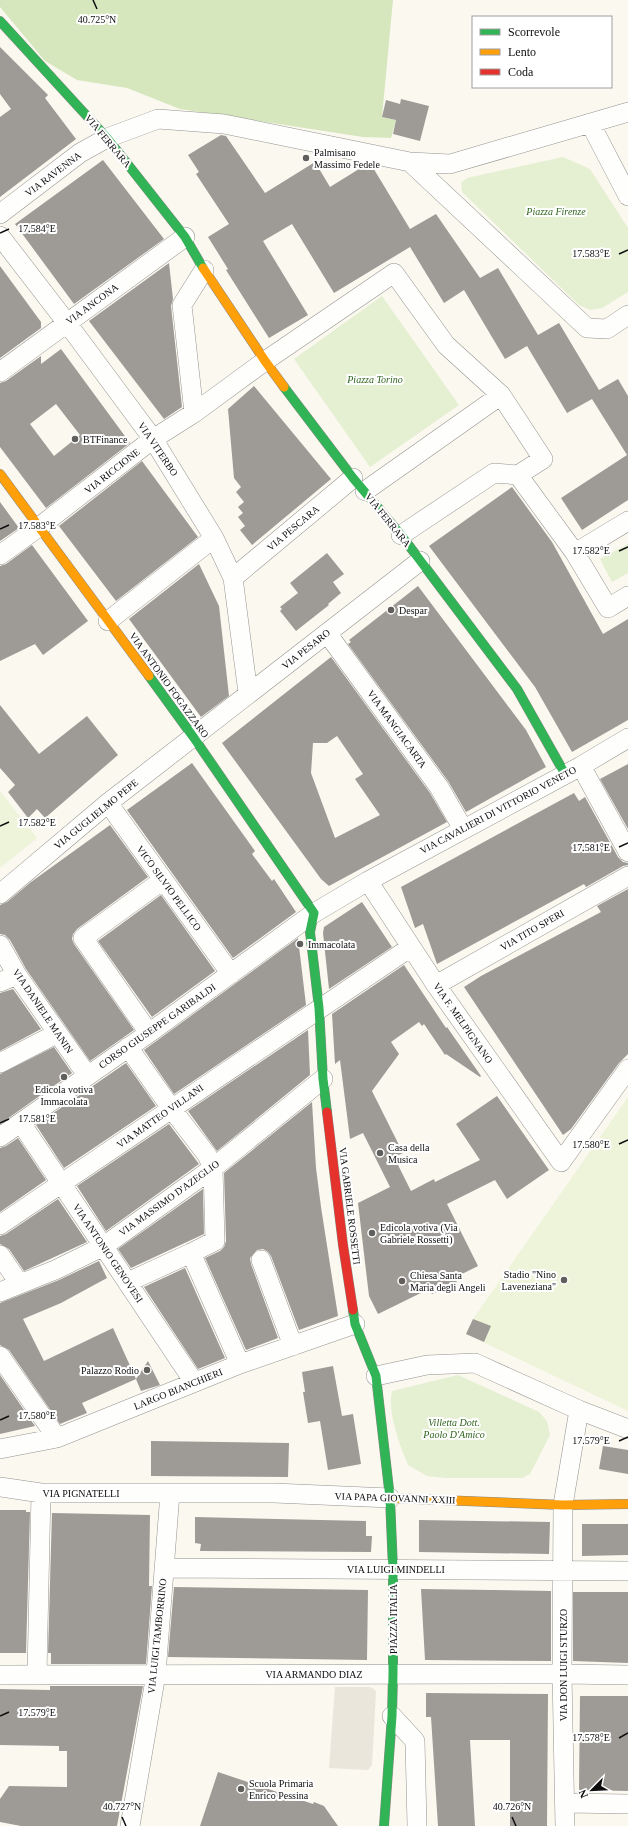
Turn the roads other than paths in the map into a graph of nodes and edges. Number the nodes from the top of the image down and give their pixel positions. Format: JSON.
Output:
{"nodes":[{"id":1,"x":0,"y":21,"type":"edge"},
{"id":2,"x":628,"y":112,"type":"edge"},
{"id":3,"x":590,"y":123,"type":"junction"},
{"id":4,"x":107,"y":138,"type":"junction"},
{"id":5,"x":410,"y":162,"type":"junction"},
{"id":6,"x":628,"y":196,"type":"edge"},
{"id":7,"x":0,"y":214,"type":"edge"},
{"id":8,"x":0,"y":236,"type":"edge"},
{"id":9,"x":185,"y":237,"type":"junction"},
{"id":10,"x":204,"y":270,"type":"junction"},
{"id":11,"x":628,"y":315,"type":"edge"},
{"id":12,"x":67,"y":322,"type":"junction"},
{"id":13,"x":265,"y":361,"type":"junction"},
{"id":14,"x":0,"y":372,"type":"edge"},
{"id":15,"x":501,"y":395,"type":"junction"},
{"id":16,"x":194,"y":412,"type":"junction"},
{"id":17,"x":152,"y":439,"type":"junction"},
{"id":18,"x":0,"y":474,"type":"edge"},
{"id":19,"x":518,"y":475,"type":"junction"},
{"id":20,"x":359,"y":484,"type":"junction"},
{"id":21,"x":628,"y":521,"type":"edge"},
{"id":22,"x":39,"y":527,"type":"junction"},
{"id":23,"x":401,"y":535,"type":"junction"},
{"id":24,"x":214,"y":538,"type":"junction"},
{"id":25,"x":575,"y":553,"type":"junction"},
{"id":26,"x":0,"y":555,"type":"edge"},
{"id":27,"x":420,"y":561,"type":"junction"},
{"id":28,"x":233,"y":578,"type":"junction"},
{"id":29,"x":628,"y":596,"type":"edge"},
{"id":30,"x":108,"y":621,"type":"junction"},
{"id":31,"x":327,"y":633,"type":"junction"},
{"id":32,"x":248,"y":694,"type":"junction"},
{"id":33,"x":194,"y":738,"type":"junction"},
{"id":34,"x":628,"y":738,"type":"edge"},
{"id":35,"x":573,"y":770,"type":"junction"},
{"id":36,"x":108,"y":803,"type":"junction"},
{"id":37,"x":463,"y":829,"type":"junction"},
{"id":38,"x":628,"y":852,"type":"edge"},
{"id":39,"x":628,"y":876,"type":"edge"},
{"id":40,"x":162,"y":880,"type":"junction"},
{"id":41,"x":368,"y":882,"type":"junction"},
{"id":42,"x":0,"y":894,"type":"edge"},
{"id":43,"x":314,"y":913,"type":"junction"},
{"id":44,"x":0,"y":945,"type":"edge"},
{"id":45,"x":411,"y":947,"type":"junction"},
{"id":46,"x":231,"y":974,"type":"junction"},
{"id":47,"x":8,"y":978,"type":"edge"},
{"id":48,"x":436,"y":985,"type":"junction"},
{"id":49,"x":320,"y":1008,"type":"junction"},
{"id":50,"x":149,"y":1032,"type":"junction"},
{"id":51,"x":58,"y":1033,"type":"junction"},
{"id":52,"x":128,"y":1047,"type":"junction"},
{"id":53,"x":0,"y":1063,"type":"edge"},
{"id":54,"x":628,"y":1069,"type":"edge"},
{"id":55,"x":87,"y":1075,"type":"junction"},
{"id":56,"x":323,"y":1079,"type":"junction"},
{"id":57,"x":171,"y":1108,"type":"junction"},
{"id":58,"x":21,"y":1123,"type":"junction"},
{"id":59,"x":0,"y":1137,"type":"edge"},
{"id":60,"x":213,"y":1168,"type":"junction"},
{"id":61,"x":61,"y":1184,"type":"junction"},
{"id":62,"x":0,"y":1225,"type":"edge"},
{"id":63,"x":104,"y":1246,"type":"junction"},
{"id":64,"x":191,"y":1253,"type":"junction"},
{"id":65,"x":0,"y":1255,"type":"edge"},
{"id":66,"x":260,"y":1260,"type":"dead end"},
{"id":67,"x":128,"y":1282,"type":"junction"},
{"id":68,"x":19,"y":1283,"type":"junction"},
{"id":69,"x":0,"y":1292,"type":"edge"},
{"id":70,"x":355,"y":1324,"type":"junction"},
{"id":71,"x":293,"y":1346,"type":"junction"},
{"id":72,"x":0,"y":1356,"type":"edge"},
{"id":73,"x":240,"y":1364,"type":"junction"},
{"id":74,"x":376,"y":1376,"type":"junction"},
{"id":75,"x":194,"y":1382,"type":"junction"},
{"id":76,"x":579,"y":1410,"type":"junction"},
{"id":77,"x":628,"y":1429,"type":"edge"},
{"id":78,"x":56,"y":1438,"type":"junction"},
{"id":79,"x":0,"y":1449,"type":"edge"},
{"id":80,"x":0,"y":1488,"type":"edge"},
{"id":81,"x":40,"y":1493,"type":"junction"},
{"id":82,"x":167,"y":1493,"type":"junction"},
{"id":83,"x":390,"y":1498,"type":"junction"},
{"id":84,"x":628,"y":1504,"type":"edge"},
{"id":85,"x":562,"y":1505,"type":"junction"},
{"id":86,"x":164,"y":1568,"type":"junction"},
{"id":87,"x":393,"y":1569,"type":"junction"},
{"id":88,"x":564,"y":1570,"type":"junction"},
{"id":89,"x":628,"y":1571,"type":"edge"},
{"id":90,"x":0,"y":1674,"type":"edge"},
{"id":91,"x":37,"y":1674,"type":"junction"},
{"id":92,"x":156,"y":1674,"type":"junction"},
{"id":93,"x":393,"y":1674,"type":"junction"},
{"id":94,"x":562,"y":1674,"type":"junction"},
{"id":95,"x":628,"y":1675,"type":"edge"},
{"id":96,"x":392,"y":1716,"type":"junction"},
{"id":97,"x":566,"y":1803,"type":"junction"},
{"id":98,"x":628,"y":1804,"type":"edge"},
{"id":99,"x":130,"y":1826,"type":"edge"},
{"id":100,"x":384,"y":1826,"type":"edge"},
{"id":101,"x":417,"y":1826,"type":"edge"},
{"id":102,"x":565,"y":1826,"type":"edge"}],
"edges":[{"from":1,"to":4,"type":"street","name":"VIA FERRARA"},
{"from":2,"to":3,"type":"street","name":"VIA RAVENNA"},
{"from":3,"to":5,"type":"street","name":"VIA RAVENNA"},
{"from":3,"to":6,"type":"street"},
{"from":4,"to":5,"type":"street","name":"VIA RAVENNA"},
{"from":4,"to":7,"type":"street","name":"VIA RAVENNA"},
{"from":4,"to":9,"type":"street","name":"VIA FERRARA"},
{"from":5,"to":11,"type":"street"},
{"from":8,"to":12,"type":"street","name":"VIA VITERBO"},
{"from":9,"to":10,"type":"street","name":"VIA FERRARA"},
{"from":9,"to":12,"type":"street","name":"VIA ANCONA"},
{"from":10,"to":13,"type":"street","name":"VIA FERRARA"},
{"from":10,"to":16,"type":"street"},
{"from":12,"to":14,"type":"street","name":"VIA ANCONA"},
{"from":12,"to":17,"type":"street","name":"VIA VITERBO"},
{"from":13,"to":15,"type":"street"},
{"from":13,"to":16,"type":"street","name":"VIA RICCIONE"},
{"from":13,"to":20,"type":"street","name":"VIA FERRARA"},
{"from":15,"to":19,"type":"street"},
{"from":15,"to":20,"type":"street"},
{"from":16,"to":17,"type":"street","name":"VIA RICCIONE"},
{"from":17,"to":22,"type":"street","name":"VIA RICCIONE"},
{"from":17,"to":24,"type":"street","name":"VIA VITERBO"},
{"from":18,"to":22,"type":"street","name":"VIA ANTONIO FOGAZZARO"},
{"from":19,"to":23,"type":"street"},
{"from":19,"to":25,"type":"street"},
{"from":20,"to":23,"type":"street","name":"VIA FERRARA"},
{"from":20,"to":28,"type":"street","name":"VIA PESCARA"},
{"from":21,"to":25,"type":"street"},
{"from":22,"to":26,"type":"street","name":"VIA RICCIONE"},
{"from":22,"to":30,"type":"street","name":"VIA ANTONIO FOGAZZARO"},
{"from":23,"to":27,"type":"street","name":"VIA FERRARA"},
{"from":24,"to":28,"type":"street","name":"VIA VITERBO"},
{"from":24,"to":30,"type":"street"},
{"from":25,"to":29,"type":"street"},
{"from":27,"to":31,"type":"street","name":"VIA PESARO"},
{"from":27,"to":35,"type":"street","name":"VIA FERRARA"},
{"from":28,"to":32,"type":"street","name":"VIA VITERBO"},
{"from":30,"to":33,"type":"street","name":"VIA ANTONIO FOGAZZARO"},
{"from":31,"to":32,"type":"street","name":"VIA PESARO"},
{"from":31,"to":37,"type":"street","name":"VIA MANGIACARTA"},
{"from":32,"to":33,"type":"street","name":"VIA PESARO"},
{"from":33,"to":36,"type":"street","name":"VIA GUGLIELMO PEPE"},
{"from":33,"to":43,"type":"street","name":"VIA ANTONIO FOGAZZARO"},
{"from":34,"to":35,"type":"street","name":"VIA CAVALIERI DI VITTORIO VENETO"},
{"from":35,"to":37,"type":"street","name":"VIA CAVALIERI DI VITTORIO VENETO"},
{"from":35,"to":38,"type":"street"},
{"from":36,"to":40,"type":"street","name":"VICO SILVIO PELLICO"},
{"from":36,"to":42,"type":"street","name":"VIA GUGLIELMO PEPE"},
{"from":37,"to":41,"type":"street","name":"VIA CAVALIERI DI VITTORIO VENETO"},
{"from":39,"to":48,"type":"street","name":"VIA TITO SPERI"},
{"from":40,"to":46,"type":"street","name":"VICO SILVIO PELLICO"},
{"from":40,"to":50,"type":"street"},
{"from":41,"to":43,"type":"street","name":"VIA CAVALIERI DI VITTORIO VENETO"},
{"from":41,"to":45,"type":"street","name":"VIA F. MELPIGNANO"},
{"from":43,"to":46,"type":"street","name":"CORSO GIUSEPPE GARIBALDI"},
{"from":43,"to":49,"type":"street","name":"VIA GABRIELE ROSSETTI"},
{"from":44,"to":47,"type":"street","name":"VIA DANIELE MANIN"},
{"from":45,"to":48,"type":"street","name":"VIA F. MELPIGNANO"},
{"from":45,"to":49,"type":"street","name":"VIA MATTEO VILLANI"},
{"from":46,"to":50,"type":"street","name":"CORSO GIUSEPPE GARIBALDI"},
{"from":47,"to":51,"type":"street","name":"VIA DANIELE MANIN"},
{"from":48,"to":54,"type":"street","name":"VIA F. MELPIGNANO"},
{"from":49,"to":56,"type":"street","name":"VIA GABRIELE ROSSETTI"},
{"from":49,"to":57,"type":"street","name":"VIA MATTEO VILLANI"},
{"from":50,"to":52,"type":"street","name":"CORSO GIUSEPPE GARIBALDI"},
{"from":51,"to":53,"type":"street"},
{"from":51,"to":55,"type":"street","name":"VIA DANIELE MANIN"},
{"from":52,"to":55,"type":"street","name":"CORSO GIUSEPPE GARIBALDI"},
{"from":52,"to":57,"type":"street"},
{"from":55,"to":58,"type":"street","name":"CORSO GIUSEPPE GARIBALDI"},
{"from":56,"to":60,"type":"street","name":"VIA MASSIMO D'AZEGLIO"},
{"from":56,"to":70,"type":"street","name":"VIA GABRIELE ROSSETTI"},
{"from":57,"to":60,"type":"street"},
{"from":57,"to":61,"type":"street","name":"VIA MATTEO VILLANI"},
{"from":58,"to":59,"type":"street","name":"CORSO GIUSEPPE GARIBALDI"},
{"from":58,"to":61,"type":"street","name":"VIA ANTONIO GENOVESI"},
{"from":60,"to":63,"type":"street","name":"VIA MASSIMO D'AZEGLIO"},
{"from":60,"to":64,"type":"street"},
{"from":61,"to":62,"type":"street","name":"VIA MATTEO VILLANI"},
{"from":61,"to":63,"type":"street","name":"VIA ANTONIO GENOVESI"},
{"from":63,"to":67,"type":"street","name":"VIA ANTONIO GENOVESI"},
{"from":63,"to":68,"type":"street","name":"VIA MASSIMO D'AZEGLIO"},
{"from":64,"to":67,"type":"street"},
{"from":64,"to":73,"type":"street"},
{"from":65,"to":68,"type":"street"},
{"from":66,"to":71,"type":"street"},
{"from":67,"to":75,"type":"street","name":"VIA ANTONIO GENOVESI"},
{"from":68,"to":69,"type":"street","name":"VIA MASSIMO D'AZEGLIO"},
{"from":70,"to":71,"type":"street","name":"LARGO BIANCHIERI"},
{"from":70,"to":74,"type":"street","name":"VIA GABRIELE ROSSETTI"},
{"from":71,"to":73,"type":"street","name":"LARGO BIANCHIERI"},
{"from":72,"to":78,"type":"street"},
{"from":73,"to":75,"type":"street","name":"LARGO BIANCHIERI"},
{"from":74,"to":76,"type":"street"},
{"from":74,"to":83,"type":"street","name":"VIA GABRIELE ROSSETTI"},
{"from":75,"to":78,"type":"street","name":"LARGO BIANCHIERI"},
{"from":76,"to":77,"type":"street"},
{"from":76,"to":85,"type":"street","name":"VIA DON LUIGI STURZO"},
{"from":78,"to":79,"type":"street","name":"LARGO BIANCHIERI"},
{"from":80,"to":81,"type":"street","name":"VIA PIGNATELLI"},
{"from":81,"to":82,"type":"street","name":"VIA PIGNATELLI"},
{"from":81,"to":91,"type":"street"},
{"from":82,"to":83,"type":"street","name":"VIA PAPA GIOVANNI XXIII"},
{"from":82,"to":86,"type":"street","name":"VIA LUIGI TAMBORRINO"},
{"from":83,"to":85,"type":"street","name":"VIA PAPA GIOVANNI XXIII"},
{"from":83,"to":87,"type":"street","name":"PIAZZA ITALIA"},
{"from":84,"to":85,"type":"street","name":"VIA PAPA GIOVANNI XXIII"},
{"from":85,"to":88,"type":"street","name":"VIA DON LUIGI STURZO"},
{"from":86,"to":87,"type":"street","name":"VIA LUIGI MINDELLI"},
{"from":86,"to":92,"type":"street","name":"VIA LUIGI TAMBORRINO"},
{"from":87,"to":88,"type":"street","name":"VIA LUIGI MINDELLI"},
{"from":87,"to":93,"type":"street","name":"PIAZZA ITALIA"},
{"from":88,"to":89,"type":"street","name":"VIA LUIGI MINDELLI"},
{"from":88,"to":94,"type":"street","name":"VIA DON LUIGI STURZO"},
{"from":90,"to":91,"type":"street","name":"VIA ARMANDO DIAZ"},
{"from":91,"to":92,"type":"street","name":"VIA ARMANDO DIAZ"},
{"from":92,"to":93,"type":"street","name":"VIA ARMANDO DIAZ"},
{"from":92,"to":99,"type":"street","name":"VIA LUIGI TAMBORRINO"},
{"from":93,"to":94,"type":"street","name":"VIA ARMANDO DIAZ"},
{"from":93,"to":96,"type":"street","name":"PIAZZA ITALIA"},
{"from":94,"to":95,"type":"street","name":"VIA ARMANDO DIAZ"},
{"from":94,"to":97,"type":"street","name":"VIA DON LUIGI STURZO"},
{"from":96,"to":100,"type":"street","name":"PIAZZA ITALIA"},
{"from":96,"to":101,"type":"street"},
{"from":97,"to":98,"type":"street"},
{"from":97,"to":102,"type":"street","name":"VIA DON LUIGI STURZO"}]}
